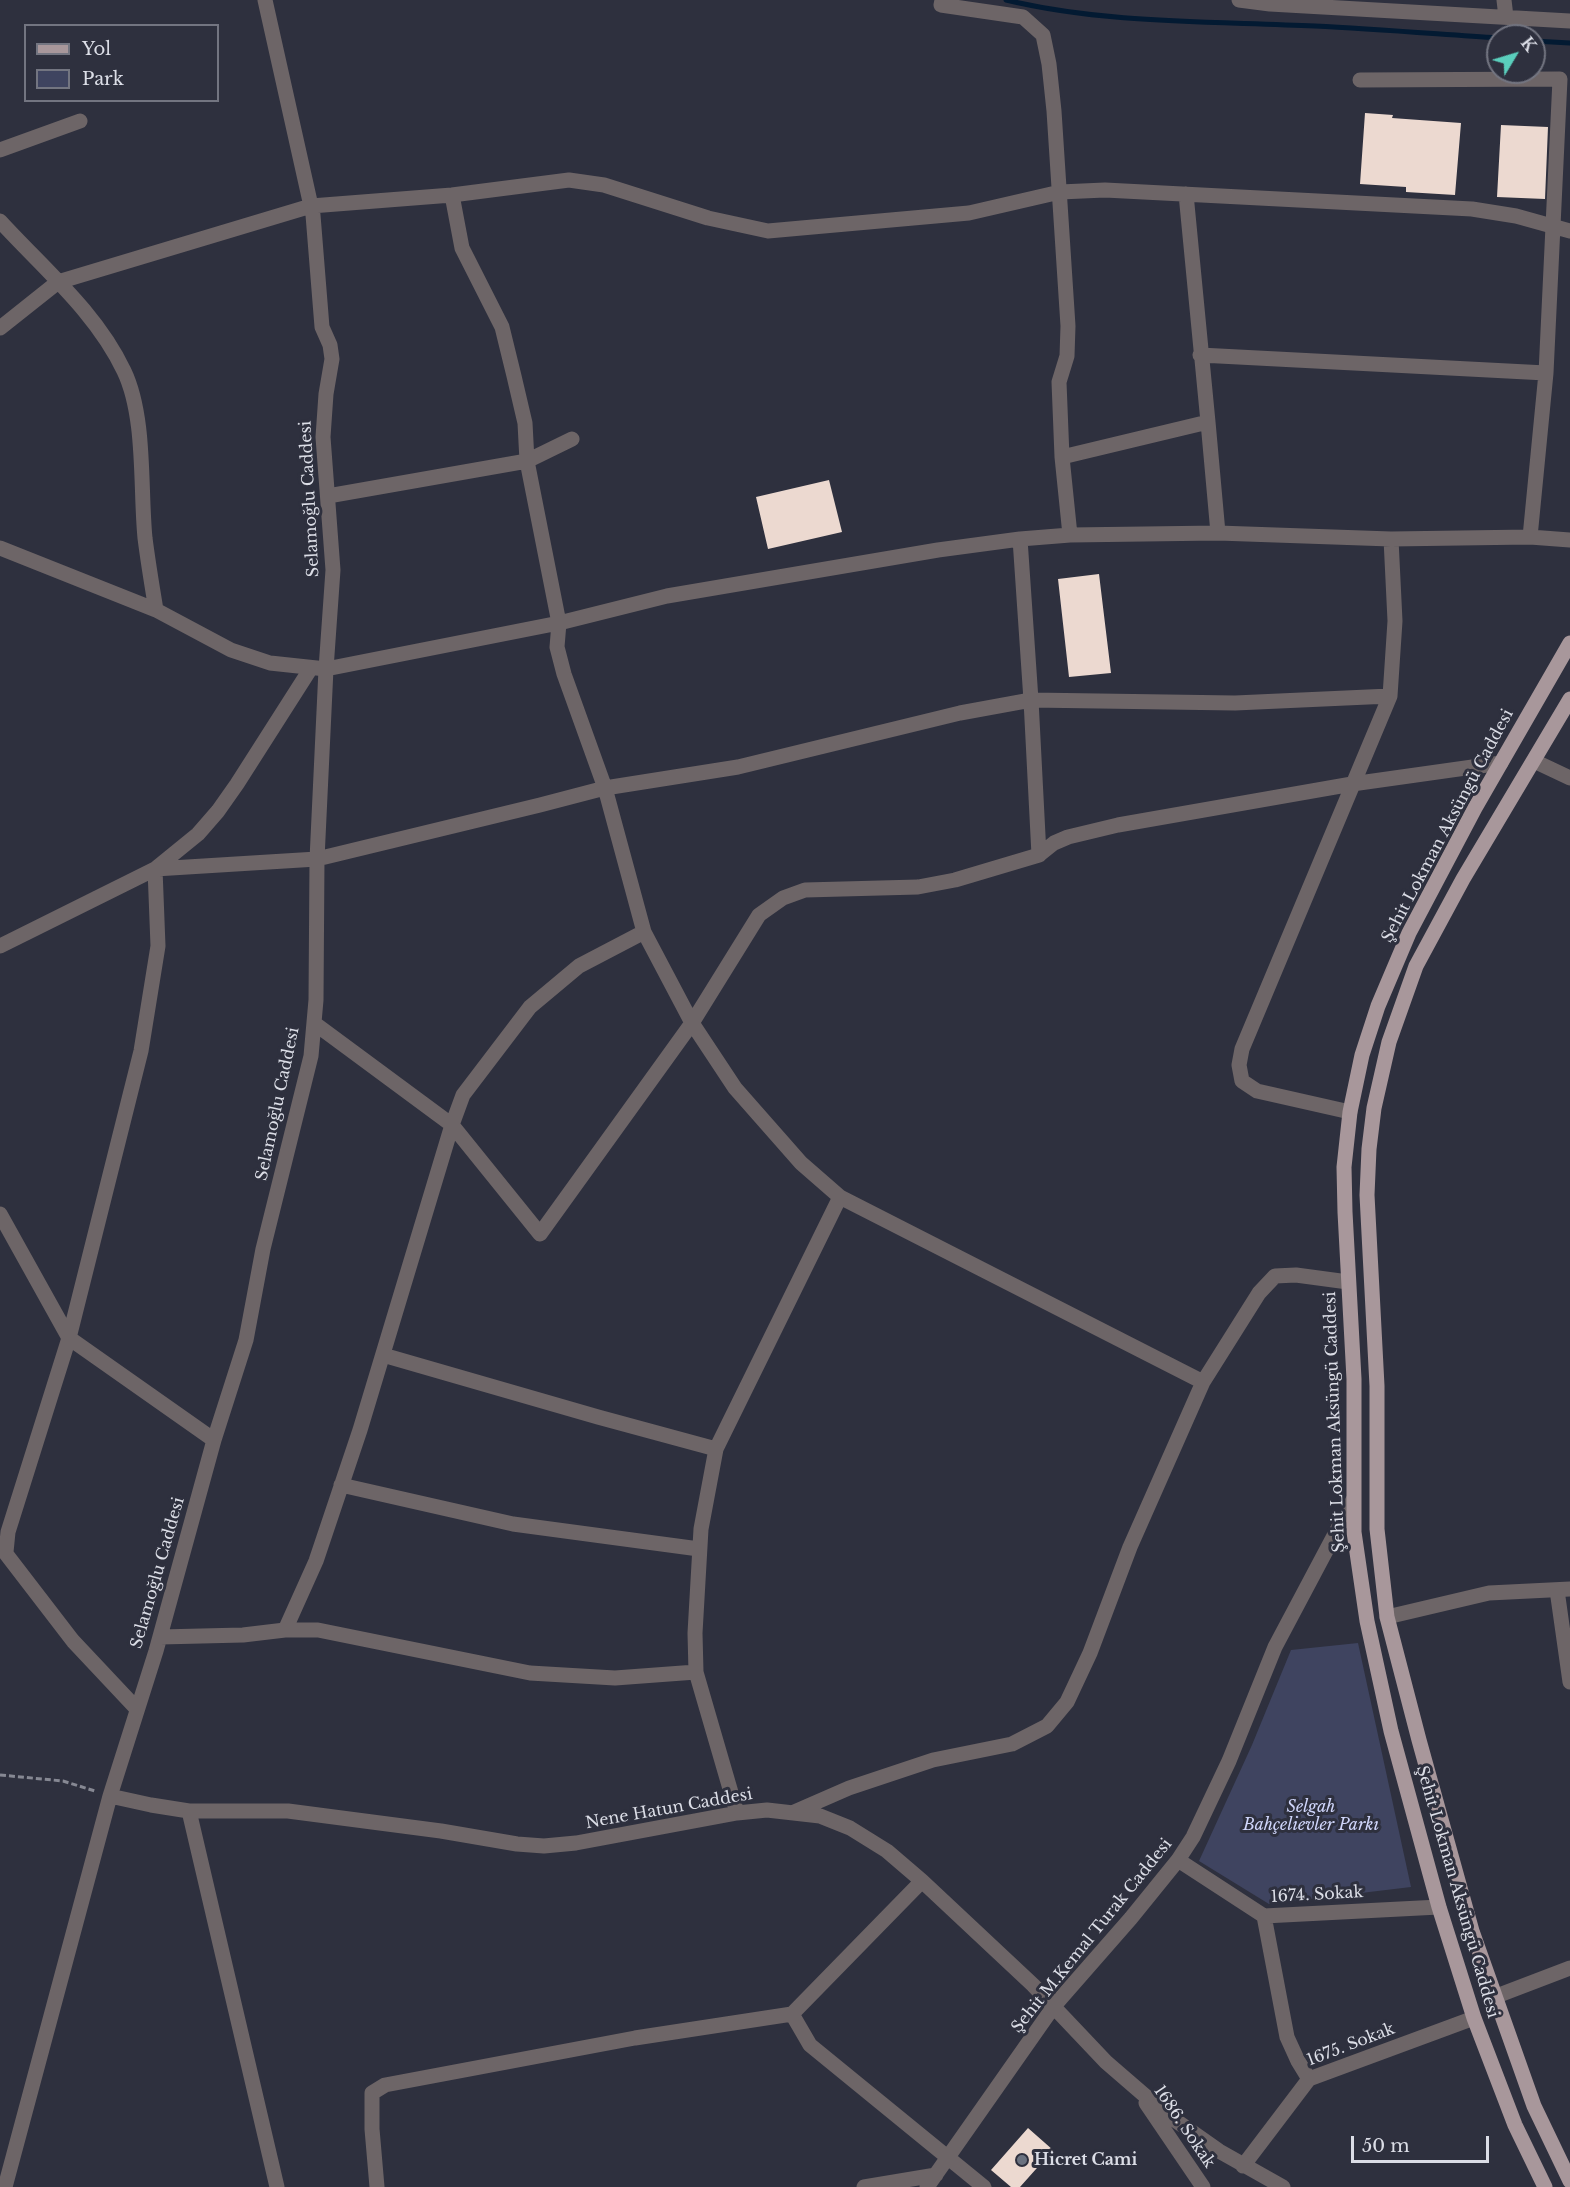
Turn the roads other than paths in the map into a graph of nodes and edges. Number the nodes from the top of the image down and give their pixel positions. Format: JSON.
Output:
{"nodes":[{"id":1,"x":265,"y":0,"type":"edge"},
{"id":2,"x":1239,"y":0,"type":"edge"},
{"id":3,"x":1504,"y":0,"type":"edge"},
{"id":4,"x":1270,"y":2,"type":"edge"},
{"id":5,"x":941,"y":3,"type":"edge"},
{"id":6,"x":1506,"y":17,"type":"junction"},
{"id":7,"x":1570,"y":21,"type":"edge"},
{"id":8,"x":1360,"y":80,"type":"dead end"},
{"id":9,"x":80,"y":122,"type":"dead end"},
{"id":10,"x":0,"y":150,"type":"edge"},
{"id":11,"x":1060,"y":192,"type":"junction"},
{"id":12,"x":1186,"y":194,"type":"junction"},
{"id":13,"x":452,"y":195,"type":"junction"},
{"id":14,"x":311,"y":206,"type":"junction"},
{"id":15,"x":0,"y":221,"type":"edge"},
{"id":16,"x":1554,"y":226,"type":"junction"},
{"id":17,"x":1570,"y":231,"type":"edge"},
{"id":18,"x":58,"y":282,"type":"junction"},
{"id":19,"x":0,"y":328,"type":"edge"},
{"id":20,"x":1200,"y":355,"type":"junction"},
{"id":21,"x":1546,"y":373,"type":"junction"},
{"id":22,"x":1208,"y":422,"type":"junction"},
{"id":23,"x":572,"y":439,"type":"dead end"},
{"id":24,"x":1062,"y":457,"type":"junction"},
{"id":25,"x":527,"y":460,"type":"junction"},
{"id":26,"x":328,"y":496,"type":"junction"},
{"id":27,"x":1218,"y":533,"type":"junction"},
{"id":28,"x":1070,"y":535,"type":"junction"},
{"id":29,"x":1530,"y":537,"type":"junction"},
{"id":30,"x":1020,"y":539,"type":"junction"},
{"id":31,"x":1391,"y":539,"type":"junction"},
{"id":32,"x":1570,"y":540,"type":"edge"},
{"id":33,"x":0,"y":548,"type":"edge"},
{"id":34,"x":156,"y":610,"type":"junction"},
{"id":35,"x":559,"y":623,"type":"junction"},
{"id":36,"x":1570,"y":643,"type":"edge"},
{"id":37,"x":319,"y":669,"type":"junction"},
{"id":38,"x":1390,"y":696,"type":"junction"},
{"id":39,"x":1031,"y":699,"type":"junction"},
{"id":40,"x":1570,"y":699,"type":"edge"},
{"id":41,"x":1534,"y":761,"type":"junction"},
{"id":42,"x":1501,"y":763,"type":"junction"},
{"id":43,"x":1570,"y":778,"type":"edge"},
{"id":44,"x":1352,"y":784,"type":"junction"},
{"id":45,"x":605,"y":788,"type":"junction"},
{"id":46,"x":1039,"y":855,"type":"junction"},
{"id":47,"x":317,"y":859,"type":"junction"},
{"id":48,"x":155,"y":869,"type":"junction"},
{"id":49,"x":645,"y":932,"type":"junction"},
{"id":50,"x":0,"y":946,"type":"edge"},
{"id":51,"x":314,"y":1023,"type":"junction"},
{"id":52,"x":692,"y":1023,"type":"junction"},
{"id":53,"x":1350,"y":1112,"type":"junction"},
{"id":54,"x":452,"y":1125,"type":"junction"},
{"id":55,"x":840,"y":1197,"type":"junction"},
{"id":56,"x":0,"y":1214,"type":"edge"},
{"id":57,"x":1348,"y":1282,"type":"junction"},
{"id":58,"x":69,"y":1338,"type":"junction"},
{"id":59,"x":383,"y":1355,"type":"junction"},
{"id":60,"x":1203,"y":1382,"type":"junction"},
{"id":61,"x":214,"y":1440,"type":"junction"},
{"id":62,"x":716,"y":1449,"type":"junction"},
{"id":63,"x":341,"y":1485,"type":"junction"},
{"id":64,"x":1353,"y":1500,"type":"junction"},
{"id":65,"x":3,"y":1549,"type":"edge"},
{"id":66,"x":699,"y":1549,"type":"junction"},
{"id":67,"x":1564,"y":1589,"type":"edge"},
{"id":68,"x":1387,"y":1617,"type":"junction"},
{"id":69,"x":285,"y":1630,"type":"junction"},
{"id":70,"x":160,"y":1637,"type":"junction"},
{"id":71,"x":696,"y":1672,"type":"junction"},
{"id":72,"x":1570,"y":1682,"type":"edge"},
{"id":73,"x":136,"y":1708,"type":"junction"},
{"id":74,"x":110,"y":1796,"type":"junction"},
{"id":75,"x":189,"y":1811,"type":"junction"},
{"id":76,"x":792,"y":1812,"type":"junction"},
{"id":77,"x":737,"y":1813,"type":"junction"},
{"id":78,"x":1178,"y":1860,"type":"junction"},
{"id":79,"x":922,"y":1881,"type":"junction"},
{"id":80,"x":1439,"y":1907,"type":"junction"},
{"id":81,"x":1264,"y":1916,"type":"junction"},
{"id":82,"x":1570,"y":1968,"type":"edge"},
{"id":83,"x":1494,"y":1996,"type":"junction"},
{"id":84,"x":1054,"y":2006,"type":"junction"},
{"id":85,"x":792,"y":2014,"type":"junction"},
{"id":86,"x":1474,"y":2018,"type":"junction"},
{"id":87,"x":1309,"y":2079,"type":"junction"},
{"id":88,"x":1136,"y":2088,"type":"junction"},
{"id":89,"x":950,"y":2157,"type":"junction"},
{"id":90,"x":1244,"y":2166,"type":"junction"},
{"id":91,"x":1568,"y":2175,"type":"edge"},
{"id":92,"x":932,"y":2181,"type":"edge"},
{"id":93,"x":4,"y":2187,"type":"edge"},
{"id":94,"x":277,"y":2187,"type":"edge"},
{"id":95,"x":377,"y":2187,"type":"edge"},
{"id":96,"x":864,"y":2187,"type":"edge"},
{"id":97,"x":984,"y":2187,"type":"edge"},
{"id":98,"x":1203,"y":2187,"type":"edge"},
{"id":99,"x":1283,"y":2187,"type":"edge"},
{"id":100,"x":1545,"y":2187,"type":"edge"}],
"edges":[{"from":1,"to":14,"type":"street","name":"Selamoğlu Caddesi"},
{"from":2,"to":4,"type":"street"},
{"from":3,"to":6,"type":"street"},
{"from":4,"to":6,"type":"street"},
{"from":5,"to":11,"type":"street"},
{"from":6,"to":7,"type":"street"},
{"from":8,"to":16,"type":"street"},
{"from":9,"to":10,"type":"street"},
{"from":11,"to":12,"type":"street"},
{"from":11,"to":13,"type":"street"},
{"from":11,"to":24,"type":"street"},
{"from":12,"to":16,"type":"street"},
{"from":12,"to":20,"type":"street"},
{"from":13,"to":14,"type":"street"},
{"from":13,"to":25,"type":"street"},
{"from":14,"to":18,"type":"street"},
{"from":14,"to":26,"type":"street","name":"Selamoğlu Caddesi"},
{"from":15,"to":18,"type":"street"},
{"from":16,"to":17,"type":"street"},
{"from":16,"to":21,"type":"street"},
{"from":18,"to":19,"type":"street"},
{"from":18,"to":34,"type":"street"},
{"from":20,"to":21,"type":"street"},
{"from":20,"to":22,"type":"street"},
{"from":21,"to":29,"type":"street"},
{"from":22,"to":24,"type":"street"},
{"from":22,"to":27,"type":"street"},
{"from":23,"to":25,"type":"street"},
{"from":24,"to":28,"type":"street"},
{"from":25,"to":26,"type":"street"},
{"from":25,"to":35,"type":"street"},
{"from":26,"to":37,"type":"street","name":"Selamoğlu Caddesi"},
{"from":27,"to":28,"type":"street"},
{"from":27,"to":31,"type":"street"},
{"from":28,"to":30,"type":"street"},
{"from":29,"to":31,"type":"street"},
{"from":29,"to":32,"type":"street"},
{"from":30,"to":35,"type":"street"},
{"from":30,"to":39,"type":"street"},
{"from":31,"to":38,"type":"street"},
{"from":33,"to":34,"type":"street"},
{"from":34,"to":37,"type":"street"},
{"from":35,"to":37,"type":"street"},
{"from":35,"to":45,"type":"street"},
{"from":36,"to":42,"type":"main road","name":"Şehit Lokman Aksüngü Caddesi"},
{"from":37,"to":47,"type":"street","name":"Selamoğlu Caddesi"},
{"from":37,"to":48,"type":"street"},
{"from":38,"to":39,"type":"street"},
{"from":38,"to":44,"type":"street"},
{"from":39,"to":45,"type":"street"},
{"from":39,"to":46,"type":"street"},
{"from":40,"to":41,"type":"main road","name":"Şehit Lokman Aksüngü Caddesi"},
{"from":41,"to":43,"type":"street"},
{"from":41,"to":68,"type":"main road","name":"Şehit Lokman Aksüngü Caddesi"},
{"from":42,"to":44,"type":"street"},
{"from":42,"to":53,"type":"main road","name":"Şehit Lokman Aksüngü Caddesi"},
{"from":44,"to":46,"type":"street"},
{"from":44,"to":53,"type":"street"},
{"from":45,"to":47,"type":"street"},
{"from":45,"to":49,"type":"street"},
{"from":46,"to":52,"type":"street"},
{"from":47,"to":48,"type":"street"},
{"from":47,"to":51,"type":"street","name":"Selamoğlu Caddesi"},
{"from":48,"to":50,"type":"street"},
{"from":48,"to":58,"type":"street"},
{"from":49,"to":52,"type":"street"},
{"from":49,"to":54,"type":"street"},
{"from":51,"to":54,"type":"street"},
{"from":51,"to":61,"type":"street","name":"Selamoğlu Caddesi"},
{"from":52,"to":54,"type":"street"},
{"from":52,"to":55,"type":"street"},
{"from":53,"to":57,"type":"main road","name":"Şehit Lokman Aksüngü Caddesi"},
{"from":54,"to":59,"type":"street"},
{"from":55,"to":60,"type":"street"},
{"from":55,"to":62,"type":"street"},
{"from":56,"to":58,"type":"street"},
{"from":57,"to":60,"type":"street"},
{"from":57,"to":64,"type":"main road","name":"Şehit Lokman Aksüngü Caddesi"},
{"from":58,"to":61,"type":"street"},
{"from":58,"to":65,"type":"street"},
{"from":59,"to":62,"type":"street"},
{"from":59,"to":63,"type":"street"},
{"from":60,"to":76,"type":"street"},
{"from":61,"to":70,"type":"street","name":"Selamoğlu Caddesi"},
{"from":62,"to":66,"type":"street"},
{"from":63,"to":66,"type":"street"},
{"from":63,"to":69,"type":"street"},
{"from":64,"to":78,"type":"street","name":"Şehit M.Kemal Turak Caddesi"},
{"from":64,"to":80,"type":"main road","name":"Şehit Lokman Aksüngü Caddesi"},
{"from":65,"to":73,"type":"street"},
{"from":66,"to":71,"type":"street"},
{"from":67,"to":68,"type":"street"},
{"from":67,"to":72,"type":"street"},
{"from":68,"to":83,"type":"main road","name":"Şehit Lokman Aksüngü Caddesi"},
{"from":69,"to":70,"type":"street"},
{"from":69,"to":71,"type":"street"},
{"from":70,"to":73,"type":"street","name":"Selamoğlu Caddesi"},
{"from":71,"to":77,"type":"street"},
{"from":73,"to":74,"type":"street","name":"Selamoğlu Caddesi"},
{"from":74,"to":75,"type":"street","name":"Nene Hatun Caddesi"},
{"from":74,"to":93,"type":"street","name":"Selamoğlu Caddesi"},
{"from":75,"to":77,"type":"street","name":"Nene Hatun Caddesi"},
{"from":75,"to":94,"type":"street"},
{"from":76,"to":77,"type":"street","name":"Nene Hatun Caddesi"},
{"from":76,"to":79,"type":"street","name":"Nene Hatun Caddesi"},
{"from":78,"to":81,"type":"street","name":"1674. Sokak"},
{"from":78,"to":84,"type":"street","name":"Şehit M.Kemal Turak Caddesi"},
{"from":79,"to":84,"type":"street","name":"Nene Hatun Caddesi"},
{"from":79,"to":85,"type":"street"},
{"from":80,"to":81,"type":"street","name":"1674. Sokak"},
{"from":80,"to":86,"type":"main road","name":"Şehit Lokman Aksüngü Caddesi"},
{"from":81,"to":87,"type":"street"},
{"from":82,"to":83,"type":"street"},
{"from":83,"to":91,"type":"main road","name":"Şehit Lokman Aksüngü Caddesi"},
{"from":84,"to":88,"type":"street","name":"Nene Hatun Caddesi"},
{"from":84,"to":89,"type":"street","name":"Şehit M.Kemal Turak Caddesi"},
{"from":85,"to":89,"type":"street"},
{"from":85,"to":95,"type":"street"},
{"from":86,"to":87,"type":"street","name":"1675. Sokak"},
{"from":86,"to":100,"type":"main road","name":"Şehit Lokman Aksüngü Caddesi"},
{"from":87,"to":90,"type":"street","name":"1675. Sokak"},
{"from":88,"to":90,"type":"street","name":"Nene Hatun Caddesi"},
{"from":88,"to":98,"type":"street","name":"1686. Sokak"},
{"from":89,"to":92,"type":"street","name":"Şehit M.Kemal Turak Caddesi"},
{"from":89,"to":97,"type":"street"},
{"from":90,"to":99,"type":"street","name":"Nene Hatun Caddesi"},
{"from":92,"to":96,"type":"street"}]}
